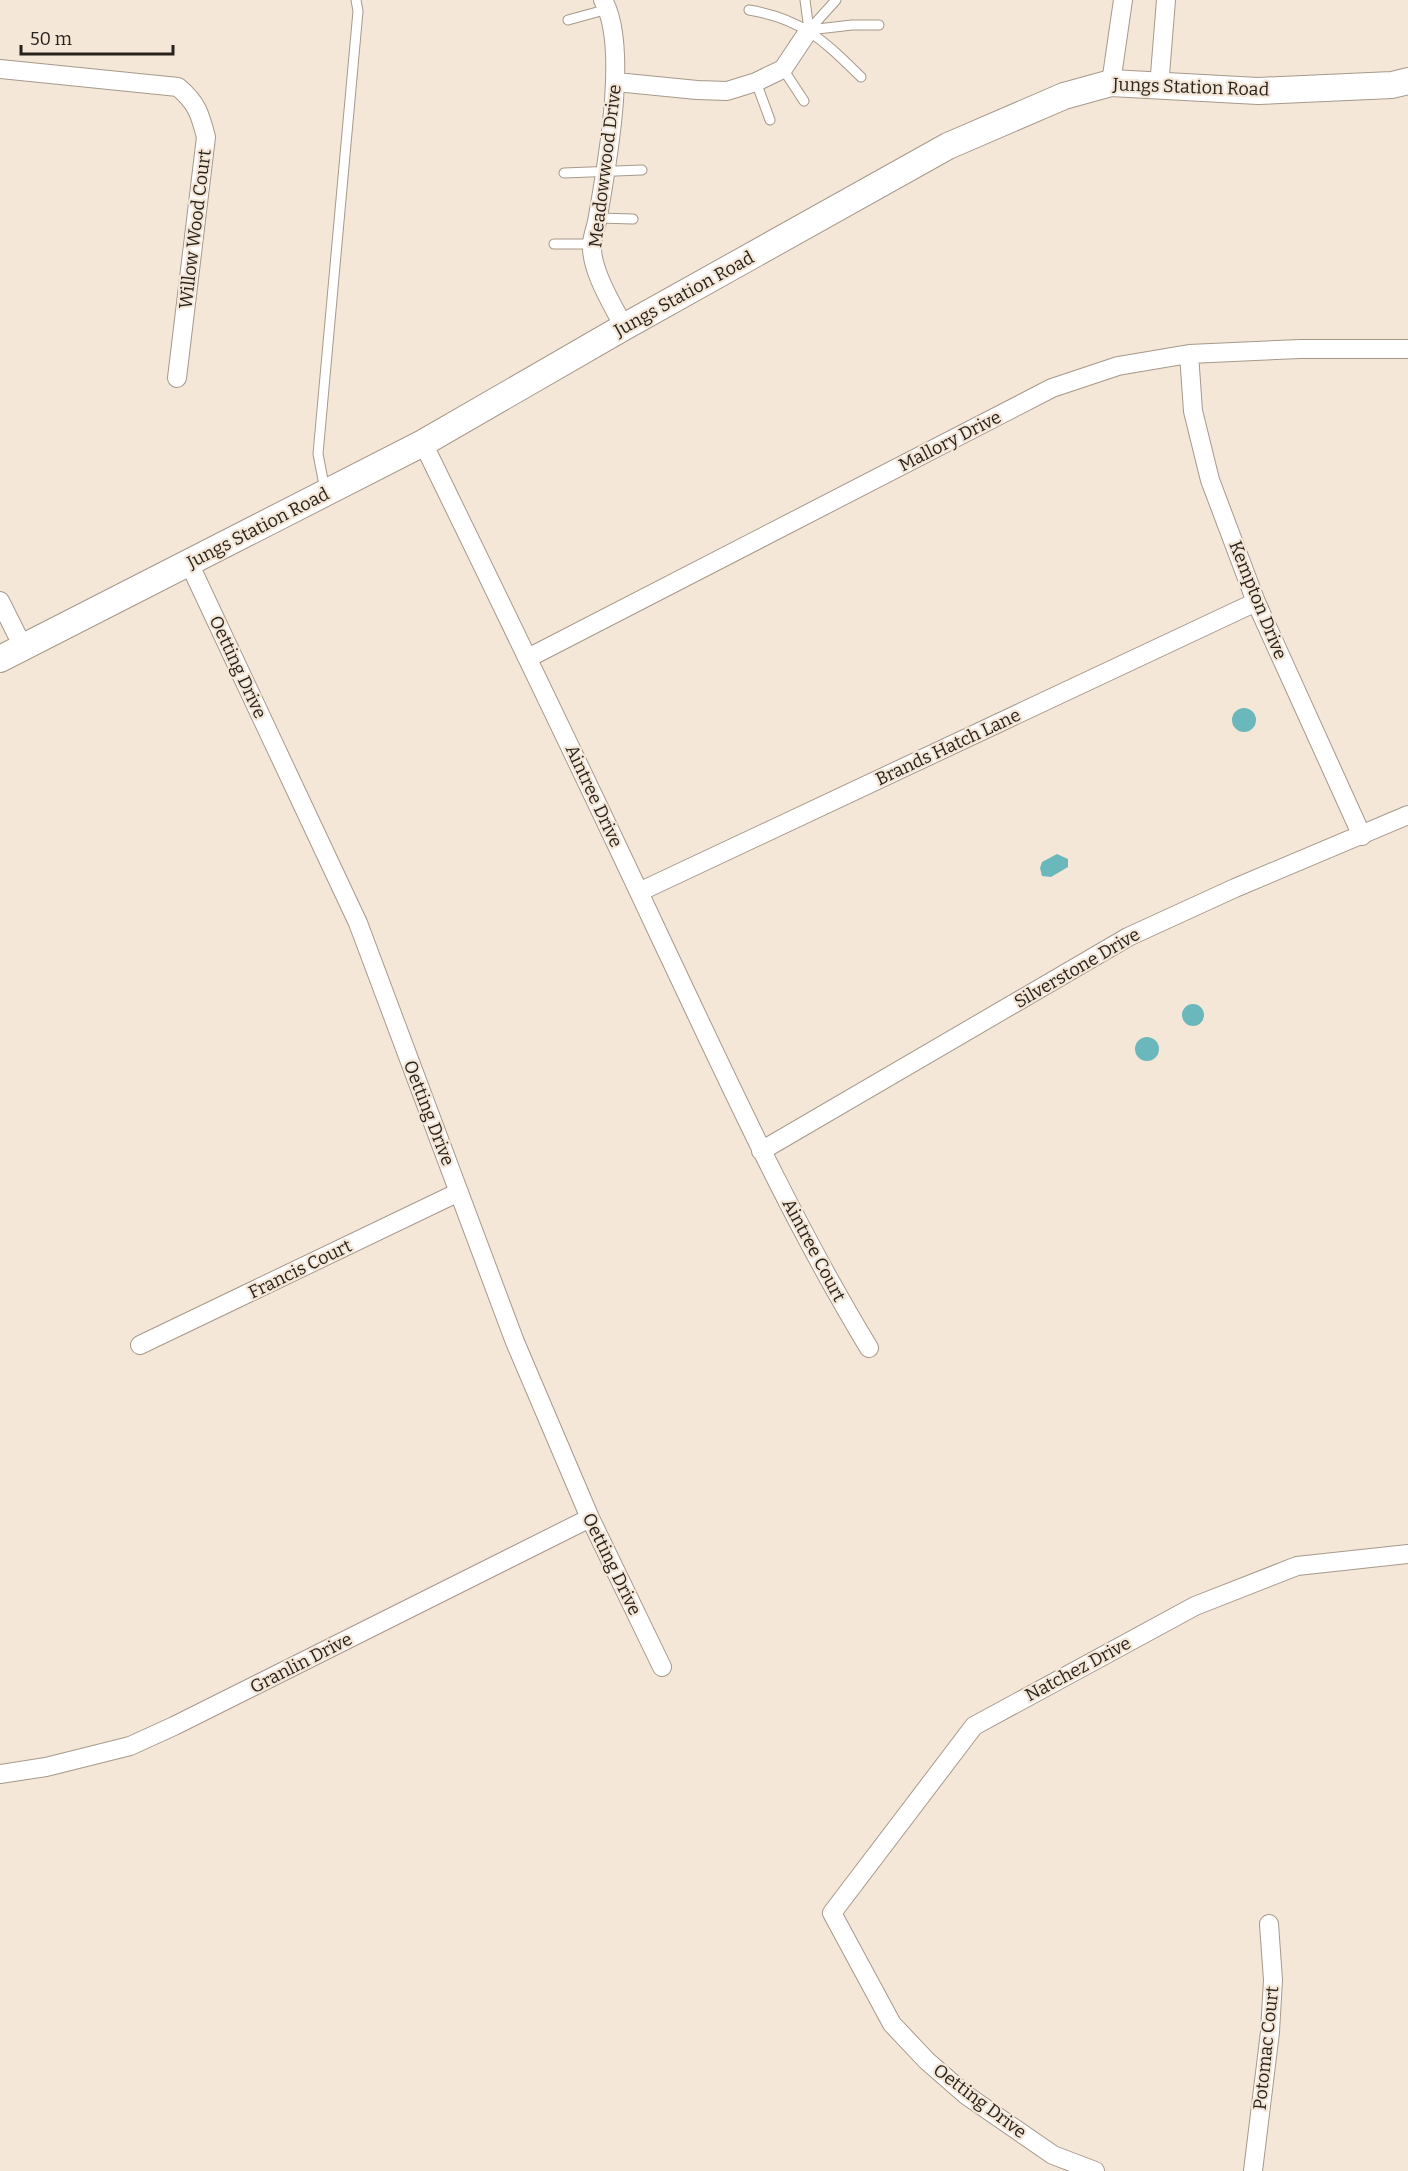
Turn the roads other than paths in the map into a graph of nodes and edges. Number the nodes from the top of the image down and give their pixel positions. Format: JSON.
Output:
{"nodes":[{"id":1,"x":356,"y":0,"type":"edge"},
{"id":2,"x":805,"y":0,"type":"edge"},
{"id":3,"x":836,"y":0,"type":"edge"},
{"id":4,"x":1123,"y":0,"type":"edge"},
{"id":5,"x":1166,"y":0,"type":"edge"},
{"id":6,"x":606,"y":5,"type":"edge"},
{"id":7,"x":749,"y":10,"type":"dead end"},
{"id":8,"x":568,"y":20,"type":"dead end"},
{"id":9,"x":879,"y":26,"type":"dead end"},
{"id":10,"x":809,"y":30,"type":"junction"},
{"id":11,"x":0,"y":69,"type":"edge"},
{"id":12,"x":783,"y":69,"type":"junction"},
{"id":13,"x":861,"y":77,"type":"dead end"},
{"id":14,"x":1408,"y":81,"type":"edge"},
{"id":15,"x":616,"y":82,"type":"junction"},
{"id":16,"x":756,"y":82,"type":"junction"},
{"id":17,"x":1111,"y":83,"type":"junction"},
{"id":18,"x":1159,"y":87,"type":"junction"},
{"id":19,"x":804,"y":101,"type":"dead end"},
{"id":20,"x":770,"y":120,"type":"dead end"},
{"id":21,"x":642,"y":170,"type":"dead end"},
{"id":22,"x":605,"y":172,"type":"junction"},
{"id":23,"x":564,"y":173,"type":"dead end"},
{"id":24,"x":598,"y":218,"type":"junction"},
{"id":25,"x":633,"y":219,"type":"dead end"},
{"id":26,"x":554,"y":244,"type":"dead end"},
{"id":27,"x":592,"y":244,"type":"junction"},
{"id":28,"x":624,"y":327,"type":"junction"},
{"id":29,"x":1408,"y":349,"type":"edge"},
{"id":30,"x":1188,"y":354,"type":"junction"},
{"id":31,"x":177,"y":378,"type":"dead end"},
{"id":32,"x":423,"y":443,"type":"junction"},
{"id":33,"x":325,"y":493,"type":"junction"},
{"id":34,"x":189,"y":563,"type":"junction"},
{"id":35,"x":0,"y":601,"type":"edge"},
{"id":36,"x":1256,"y":602,"type":"junction"},
{"id":37,"x":23,"y":647,"type":"junction"},
{"id":38,"x":528,"y":658,"type":"junction"},
{"id":39,"x":0,"y":659,"type":"edge"},
{"id":40,"x":1408,"y":815,"type":"edge"},
{"id":41,"x":1362,"y":836,"type":"junction"},
{"id":42,"x":639,"y":892,"type":"junction"},
{"id":43,"x":761,"y":1150,"type":"junction"},
{"id":44,"x":459,"y":1192,"type":"junction"},
{"id":45,"x":140,"y":1345,"type":"dead end"},
{"id":46,"x":869,"y":1348,"type":"dead end"},
{"id":47,"x":590,"y":1518,"type":"junction"},
{"id":48,"x":1408,"y":1554,"type":"edge"},
{"id":49,"x":662,"y":1667,"type":"dead end"},
{"id":50,"x":0,"y":1774,"type":"edge"},
{"id":51,"x":832,"y":1913,"type":"joint"},
{"id":52,"x":1269,"y":1924,"type":"dead end"},
{"id":53,"x":1095,"y":2171,"type":"edge"},
{"id":54,"x":1253,"y":2171,"type":"edge"}],
"edges":[{"from":1,"to":33,"type":"lane"},
{"from":2,"to":10,"type":"lane"},
{"from":3,"to":10,"type":"lane"},
{"from":4,"to":17,"type":"street"},
{"from":5,"to":18,"type":"street"},
{"from":6,"to":8,"type":"lane"},
{"from":6,"to":15,"type":"street","name":"Meadowwood Drive"},
{"from":7,"to":10,"type":"lane"},
{"from":9,"to":10,"type":"lane"},
{"from":10,"to":12,"type":"street"},
{"from":10,"to":13,"type":"lane"},
{"from":11,"to":31,"type":"street","name":"Willow Wood Court"},
{"from":12,"to":16,"type":"street"},
{"from":12,"to":19,"type":"lane"},
{"from":14,"to":18,"type":"main road","name":"Jungs Station Road"},
{"from":15,"to":16,"type":"street"},
{"from":15,"to":22,"type":"street","name":"Meadowwood Drive"},
{"from":16,"to":20,"type":"lane"},
{"from":17,"to":18,"type":"main road","name":"Jungs Station Road"},
{"from":17,"to":28,"type":"main road","name":"Jungs Station Road"},
{"from":21,"to":22,"type":"lane"},
{"from":22,"to":23,"type":"lane"},
{"from":22,"to":24,"type":"street","name":"Meadowwood Drive"},
{"from":24,"to":25,"type":"lane"},
{"from":24,"to":27,"type":"street","name":"Meadowwood Drive"},
{"from":26,"to":27,"type":"lane"},
{"from":27,"to":28,"type":"street","name":"Meadowwood Drive"},
{"from":28,"to":32,"type":"main road","name":"Jungs Station Road"},
{"from":29,"to":30,"type":"street","name":"Mallory Drive"},
{"from":30,"to":36,"type":"street","name":"Kempton Drive"},
{"from":30,"to":38,"type":"street","name":"Mallory Drive"},
{"from":32,"to":33,"type":"main road","name":"Jungs Station Road"},
{"from":32,"to":38,"type":"street","name":"Aintree Drive"},
{"from":33,"to":34,"type":"main road","name":"Jungs Station Road"},
{"from":34,"to":37,"type":"main road","name":"Jungs Station Road"},
{"from":34,"to":44,"type":"street","name":"Oetting Drive"},
{"from":35,"to":37,"type":"street"},
{"from":36,"to":41,"type":"street","name":"Kempton Drive"},
{"from":36,"to":42,"type":"street","name":"Brands Hatch Lane"},
{"from":37,"to":39,"type":"main road","name":"Jungs Station Road"},
{"from":38,"to":42,"type":"street","name":"Aintree Drive"},
{"from":40,"to":41,"type":"street","name":"Silverstone Drive"},
{"from":41,"to":43,"type":"street","name":"Silverstone Drive"},
{"from":42,"to":43,"type":"street","name":"Aintree Drive"},
{"from":43,"to":46,"type":"street","name":"Aintree Court"},
{"from":44,"to":45,"type":"street","name":"Francis Court"},
{"from":44,"to":47,"type":"street","name":"Oetting Drive"},
{"from":47,"to":49,"type":"street","name":"Oetting Drive"},
{"from":47,"to":50,"type":"street","name":"Granlin Drive"},
{"from":48,"to":51,"type":"street","name":"Natchez Drive"},
{"from":51,"to":53,"type":"street","name":"Oetting Drive"},
{"from":52,"to":54,"type":"street","name":"Potomac Court"}]}
